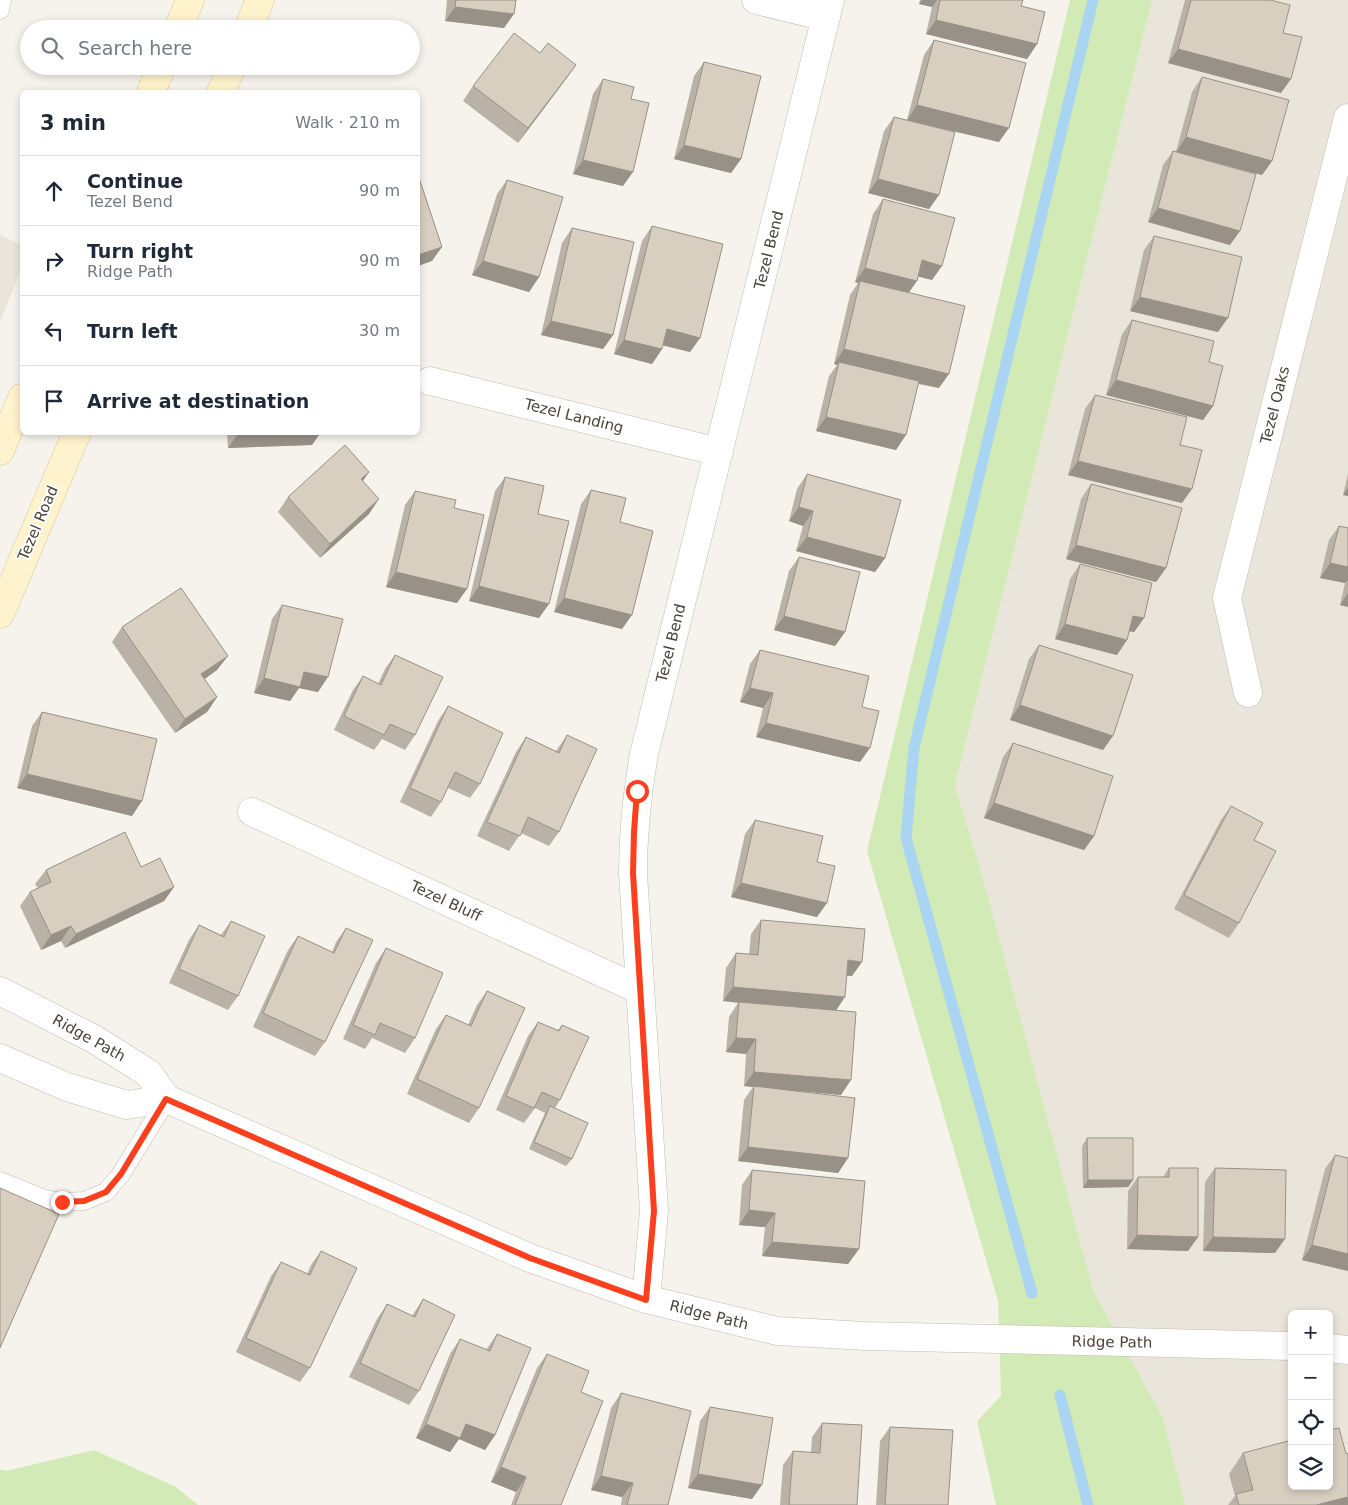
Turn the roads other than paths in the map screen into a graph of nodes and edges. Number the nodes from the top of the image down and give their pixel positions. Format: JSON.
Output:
{"nodes":[{"id":1,"x":2,"y":0,"type":"edge"},
{"id":2,"x":190,"y":0,"type":"edge"},
{"id":3,"x":260,"y":0,"type":"edge"},
{"id":4,"x":756,"y":0,"type":"edge"},
{"id":5,"x":828,"y":9,"type":"edge"},
{"id":6,"x":0,"y":10,"type":"edge"},
{"id":7,"x":182,"y":20,"type":"edge"},
{"id":8,"x":252,"y":20,"type":"edge"},
{"id":9,"x":158,"y":75,"type":"edge"},
{"id":10,"x":228,"y":75,"type":"edge"},
{"id":11,"x":152,"y":90,"type":"edge"},
{"id":12,"x":222,"y":90,"type":"edge"},
{"id":13,"x":1348,"y":118,"type":"edge"},
{"id":14,"x":430,"y":381,"type":"dead end"},
{"id":15,"x":20,"y":403,"type":"edge"},
{"id":16,"x":76,"y":435,"type":"edge"},
{"id":17,"x":0,"y":451,"type":"edge"},
{"id":18,"x":719,"y":452,"type":"junction"},
{"id":19,"x":0,"y":614,"type":"edge"},
{"id":20,"x":1248,"y":694,"type":"dead end"},
{"id":21,"x":252,"y":812,"type":"dead end"},
{"id":22,"x":640,"y":990,"type":"junction"},
{"id":23,"x":0,"y":991,"type":"edge"},
{"id":24,"x":0,"y":1058,"type":"edge"},
{"id":25,"x":166,"y":1099,"type":"junction"},
{"id":26,"x":0,"y":1180,"type":"edge"},
{"id":27,"x":646,"y":1300,"type":"junction"},
{"id":28,"x":1288,"y":1346,"type":"edge"},
{"id":29,"x":1333,"y":1348,"type":"edge"},
{"id":30,"x":1348,"y":1350,"type":"edge"}],
"edges":[{"from":1,"to":6,"type":"lane"},
{"from":2,"to":7,"type":"main road"},
{"from":3,"to":8,"type":"main road"},
{"from":4,"to":5,"type":"street"},
{"from":5,"to":18,"type":"street","name":"Tezel Bend"},
{"from":9,"to":11,"type":"main road"},
{"from":10,"to":12,"type":"main road"},
{"from":13,"to":20,"type":"street","name":"Tezel Oaks"},
{"from":14,"to":18,"type":"street","name":"Tezel Landing"},
{"from":15,"to":17,"type":"main road"},
{"from":16,"to":19,"type":"main road","name":"Tezel Road"},
{"from":18,"to":22,"type":"street","name":"Tezel Bend"},
{"from":21,"to":22,"type":"street","name":"Tezel Bluff"},
{"from":22,"to":27,"type":"street","name":"Tezel Bend"},
{"from":23,"to":25,"type":"street","name":"Ridge Path"},
{"from":24,"to":25,"type":"street"},
{"from":25,"to":26,"type":"lane"},
{"from":25,"to":27,"type":"street","name":"Ridge Path"},
{"from":27,"to":28,"type":"street","name":"Ridge Path"},
{"from":29,"to":30,"type":"street"}]}
